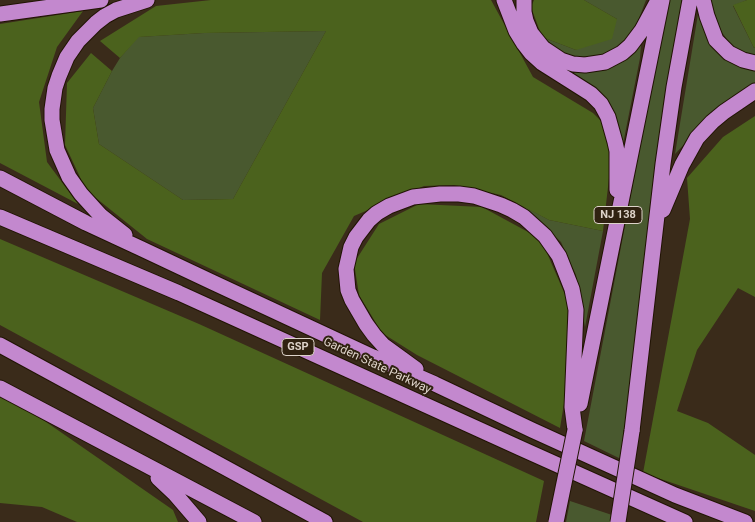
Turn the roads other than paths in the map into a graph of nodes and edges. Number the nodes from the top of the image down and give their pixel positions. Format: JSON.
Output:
{"nodes":[{"id":1,"x":101,"y":0,"type":"edge"},
{"id":2,"x":147,"y":0,"type":"edge"},
{"id":3,"x":504,"y":0,"type":"edge"},
{"id":4,"x":524,"y":0,"type":"edge"},
{"id":5,"x":657,"y":0,"type":"edge"},
{"id":6,"x":662,"y":0,"type":"edge"},
{"id":7,"x":690,"y":0,"type":"edge"},
{"id":8,"x":703,"y":0,"type":"edge"},
{"id":9,"x":0,"y":14,"type":"edge"},
{"id":10,"x":755,"y":63,"type":"edge"},
{"id":11,"x":755,"y":92,"type":"edge"},
{"id":12,"x":0,"y":178,"type":"edge"},
{"id":13,"x":0,"y":217,"type":"edge"},
{"id":14,"x":617,"y":222,"type":"junction"},
{"id":15,"x":655,"y":233,"type":"junction"},
{"id":16,"x":142,"y":248,"type":"junction"},
{"id":17,"x":0,"y":345,"type":"edge"},
{"id":18,"x":435,"y":384,"type":"junction"},
{"id":19,"x":0,"y":388,"type":"edge"},
{"id":20,"x":575,"y":430,"type":"junction"},
{"id":21,"x":145,"y":465,"type":"junction"},
{"id":22,"x":200,"y":522,"type":"edge"},
{"id":23,"x":254,"y":522,"type":"edge"},
{"id":24,"x":325,"y":522,"type":"edge"},
{"id":25,"x":556,"y":522,"type":"edge"},
{"id":26,"x":618,"y":522,"type":"edge"},
{"id":27,"x":685,"y":522,"type":"edge"},
{"id":28,"x":746,"y":522,"type":"edge"}],
"edges":[{"from":1,"to":9,"type":"highway"},
{"from":2,"to":16,"type":"highway"},
{"from":3,"to":14,"type":"highway"},
{"from":4,"to":5,"type":"highway"},
{"from":6,"to":14,"type":"highway","number":"NJ 138"},
{"from":7,"to":15,"type":"highway","number":"NJ 138"},
{"from":8,"to":10,"type":"highway"},
{"from":11,"to":15,"type":"highway"},
{"from":12,"to":16,"type":"highway"},
{"from":13,"to":27,"type":"highway","name":"Garden State Parkway","number":"GSP"},
{"from":14,"to":20,"type":"highway","number":"NJ 138"},
{"from":15,"to":26,"type":"highway","number":"NJ 138","bridge":true},
{"from":16,"to":18,"type":"highway"},
{"from":17,"to":24,"type":"highway"},
{"from":18,"to":20,"type":"highway"},
{"from":18,"to":28,"type":"highway"},
{"from":19,"to":21,"type":"highway"},
{"from":20,"to":25,"type":"highway","number":"NJ 138","bridge":true},
{"from":21,"to":22,"type":"highway"},
{"from":21,"to":23,"type":"highway"}]}
